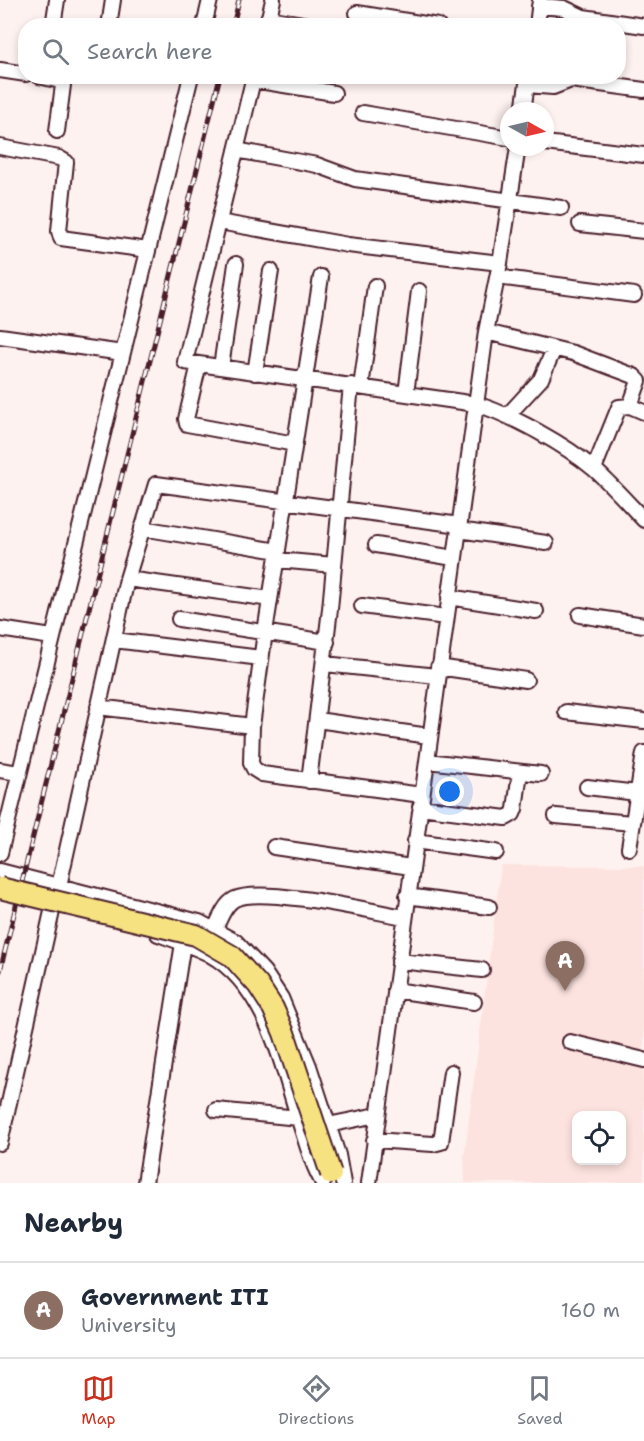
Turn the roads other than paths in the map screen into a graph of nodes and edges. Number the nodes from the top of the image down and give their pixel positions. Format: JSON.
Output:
{"nodes":[{"id":1,"x":57,"y":0,"type":"edge"},
{"id":2,"x":113,"y":0,"type":"edge"},
{"id":3,"x":210,"y":0,"type":"edge"},
{"id":4,"x":273,"y":0,"type":"edge"},
{"id":5,"x":540,"y":3,"type":"edge"},
{"id":6,"x":357,"y":14,"type":"dead end"},
{"id":7,"x":54,"y":18,"type":"edge"},
{"id":8,"x":110,"y":18,"type":"edge"},
{"id":9,"x":206,"y":18,"type":"edge"},
{"id":10,"x":269,"y":18,"type":"edge"},
{"id":11,"x":384,"y":18,"type":"edge"},
{"id":12,"x":538,"y":18,"type":"edge"},
{"id":13,"x":590,"y":18,"type":"edge"},
{"id":14,"x":626,"y":23,"type":"edge"},
{"id":15,"x":644,"y":26,"type":"edge"},
{"id":16,"x":0,"y":70,"type":"edge"},
{"id":17,"x":18,"y":73,"type":"edge"},
{"id":18,"x":62,"y":84,"type":"edge"},
{"id":19,"x":189,"y":84,"type":"edge"},
{"id":20,"x":252,"y":84,"type":"edge"},
{"id":21,"x":285,"y":84,"type":"edge"},
{"id":22,"x":526,"y":84,"type":"edge"},
{"id":23,"x":543,"y":84,"type":"edge"},
{"id":24,"x":561,"y":84,"type":"edge"},
{"id":25,"x":600,"y":84,"type":"edge"},
{"id":26,"x":644,"y":90,"type":"edge"},
{"id":27,"x":334,"y":93,"type":"dead end"},
{"id":28,"x":524,"y":102,"type":"edge"},
{"id":29,"x":363,"y":113,"type":"dead end"},
{"id":30,"x":57,"y":131,"type":"dead end"},
{"id":31,"x":500,"y":136,"type":"edge"},
{"id":32,"x":554,"y":144,"type":"edge"},
{"id":33,"x":0,"y":147,"type":"edge"},
{"id":34,"x":236,"y":150,"type":"junction"},
{"id":35,"x":644,"y":155,"type":"edge"},
{"id":36,"x":517,"y":156,"type":"edge"},
{"id":37,"x":510,"y":200,"type":"junction"},
{"id":38,"x":561,"y":208,"type":"dead end"},
{"id":39,"x":219,"y":222,"type":"junction"},
{"id":40,"x":580,"y":224,"type":"dead end"},
{"id":41,"x":644,"y":231,"type":"edge"},
{"id":42,"x":148,"y":250,"type":"junction"},
{"id":43,"x":236,"y":264,"type":"dead end"},
{"id":44,"x":499,"y":270,"type":"junction"},
{"id":45,"x":271,"y":271,"type":"dead end"},
{"id":46,"x":321,"y":277,"type":"dead end"},
{"id":47,"x":375,"y":286,"type":"dead end"},
{"id":48,"x":418,"y":291,"type":"dead end"},
{"id":49,"x":634,"y":295,"type":"dead end"},
{"id":50,"x":486,"y":332,"type":"junction"},
{"id":51,"x":0,"y":336,"type":"edge"},
{"id":52,"x":554,"y":349,"type":"junction"},
{"id":53,"x":123,"y":353,"type":"junction"},
{"id":54,"x":199,"y":364,"type":"junction"},
{"id":55,"x":221,"y":367,"type":"junction"},
{"id":56,"x":255,"y":373,"type":"junction"},
{"id":57,"x":305,"y":379,"type":"junction"},
{"id":58,"x":356,"y":386,"type":"junction"},
{"id":59,"x":406,"y":393,"type":"junction"},
{"id":60,"x":476,"y":404,"type":"junction"},
{"id":61,"x":630,"y":406,"type":"junction"},
{"id":62,"x":644,"y":412,"type":"edge"},
{"id":63,"x":507,"y":416,"type":"junction"},
{"id":64,"x":295,"y":444,"type":"junction"},
{"id":65,"x":594,"y":469,"type":"junction"},
{"id":66,"x":286,"y":501,"type":"junction"},
{"id":67,"x":338,"y":507,"type":"junction"},
{"id":68,"x":644,"y":520,"type":"edge"},
{"id":69,"x":459,"y":527,"type":"junction"},
{"id":70,"x":142,"y":528,"type":"junction"},
{"id":71,"x":546,"y":543,"type":"dead end"},
{"id":72,"x":376,"y":545,"type":"dead end"},
{"id":73,"x":278,"y":555,"type":"junction"},
{"id":74,"x":454,"y":558,"type":"junction"},
{"id":75,"x":334,"y":565,"type":"junction"},
{"id":76,"x":128,"y":579,"type":"junction"},
{"id":77,"x":449,"y":597,"type":"junction"},
{"id":78,"x":270,"y":599,"type":"junction"},
{"id":79,"x":362,"y":606,"type":"dead end"},
{"id":80,"x":537,"y":611,"type":"dead end"},
{"id":81,"x":580,"y":615,"type":"dead end"},
{"id":82,"x":446,"y":617,"type":"junction"},
{"id":83,"x":179,"y":619,"type":"dead end"},
{"id":84,"x":644,"y":625,"type":"edge"},
{"id":85,"x":0,"y":629,"type":"edge"},
{"id":86,"x":265,"y":632,"type":"junction"},
{"id":87,"x":52,"y":637,"type":"junction"},
{"id":88,"x":114,"y":640,"type":"junction"},
{"id":89,"x":327,"y":642,"type":"junction"},
{"id":90,"x":261,"y":658,"type":"junction"},
{"id":91,"x":325,"y":664,"type":"junction"},
{"id":92,"x":438,"y":672,"type":"junction"},
{"id":93,"x":526,"y":680,"type":"dead end"},
{"id":94,"x":98,"y":707,"type":"junction"},
{"id":95,"x":566,"y":712,"type":"dead end"},
{"id":96,"x":317,"y":720,"type":"junction"},
{"id":97,"x":644,"y":721,"type":"edge"},
{"id":98,"x":252,"y":726,"type":"junction"},
{"id":99,"x":429,"y":736,"type":"junction"},
{"id":100,"x":644,"y":748,"type":"edge"},
{"id":101,"x":644,"y":753,"type":"edge"},
{"id":102,"x":427,"y":761,"type":"junction"},
{"id":103,"x":0,"y":771,"type":"edge"},
{"id":104,"x":520,"y":772,"type":"junction"},
{"id":105,"x":19,"y":773,"type":"junction"},
{"id":106,"x":541,"y":774,"type":"dead end"},
{"id":107,"x":309,"y":781,"type":"junction"},
{"id":108,"x":587,"y":787,"type":"dead end"},
{"id":109,"x":637,"y":793,"type":"junction"},
{"id":110,"x":421,"y":801,"type":"junction"},
{"id":111,"x":556,"y":816,"type":"dead end"},
{"id":112,"x":636,"y":829,"type":"edge"},
{"id":113,"x":415,"y":841,"type":"junction"},
{"id":114,"x":274,"y":847,"type":"dead end"},
{"id":115,"x":629,"y":848,"type":"dead end"},
{"id":116,"x":496,"y":852,"type":"dead end"},
{"id":117,"x":0,"y":853,"type":"edge"},
{"id":118,"x":411,"y":867,"type":"junction"},
{"id":119,"x":0,"y":871,"type":"edge"},
{"id":120,"x":59,"y":886,"type":"junction"},
{"id":121,"x":0,"y":888,"type":"edge"},
{"id":122,"x":0,"y":894,"type":"edge"},
{"id":123,"x":407,"y":896,"type":"junction"},
{"id":124,"x":53,"y":907,"type":"junction"},
{"id":125,"x":489,"y":907,"type":"dead end"},
{"id":126,"x":404,"y":917,"type":"junction"},
{"id":127,"x":215,"y":929,"type":"junction"},
{"id":128,"x":183,"y":943,"type":"junction"},
{"id":129,"x":399,"y":961,"type":"junction"},
{"id":130,"x":482,"y":970,"type":"dead end"},
{"id":131,"x":395,"y":990,"type":"junction"},
{"id":132,"x":474,"y":1002,"type":"dead end"},
{"id":133,"x":570,"y":1042,"type":"dead end"},
{"id":134,"x":644,"y":1060,"type":"edge"},
{"id":135,"x":451,"y":1072,"type":"dead end"},
{"id":136,"x":216,"y":1110,"type":"dead end"},
{"id":137,"x":377,"y":1115,"type":"junction"},
{"id":138,"x":299,"y":1119,"type":"junction"},
{"id":139,"x":328,"y":1125,"type":"junction"},
{"id":140,"x":374,"y":1140,"type":"junction"},
{"id":141,"x":0,"y":1143,"type":"edge"},
{"id":142,"x":333,"y":1180,"type":"edge"},
{"id":143,"x":145,"y":1183,"type":"edge"},
{"id":144,"x":369,"y":1183,"type":"edge"}],
"edges":[{"from":1,"to":7,"type":"street"},
{"from":2,"to":8,"type":"street"},
{"from":3,"to":9,"type":"street"},
{"from":4,"to":10,"type":"street"},
{"from":5,"to":12,"type":"street"},
{"from":5,"to":13,"type":"street"},
{"from":6,"to":11,"type":"street"},
{"from":14,"to":15,"type":"street"},
{"from":16,"to":17,"type":"street"},
{"from":18,"to":30,"type":"street"},
{"from":19,"to":42,"type":"street"},
{"from":20,"to":34,"type":"street"},
{"from":21,"to":27,"type":"street"},
{"from":22,"to":28,"type":"street"},
{"from":23,"to":24,"type":"street"},
{"from":25,"to":26,"type":"street"},
{"from":29,"to":31,"type":"street"},
{"from":32,"to":35,"type":"street"},
{"from":33,"to":42,"type":"street"},
{"from":34,"to":37,"type":"street"},
{"from":34,"to":39,"type":"street"},
{"from":36,"to":37,"type":"street"},
{"from":37,"to":38,"type":"street"},
{"from":37,"to":44,"type":"street"},
{"from":39,"to":44,"type":"street"},
{"from":39,"to":54,"type":"street"},
{"from":40,"to":41,"type":"street"},
{"from":42,"to":53,"type":"street"},
{"from":43,"to":55,"type":"street"},
{"from":44,"to":49,"type":"street"},
{"from":44,"to":50,"type":"street"},
{"from":45,"to":56,"type":"street"},
{"from":46,"to":57,"type":"street"},
{"from":47,"to":58,"type":"street"},
{"from":48,"to":59,"type":"street"},
{"from":50,"to":52,"type":"street"},
{"from":50,"to":60,"type":"street"},
{"from":51,"to":53,"type":"street"},
{"from":52,"to":61,"type":"street"},
{"from":52,"to":63,"type":"street"},
{"from":53,"to":87,"type":"street"},
{"from":54,"to":55,"type":"street"},
{"from":54,"to":64,"type":"street"},
{"from":55,"to":56,"type":"street"},
{"from":56,"to":57,"type":"street"},
{"from":57,"to":58,"type":"street"},
{"from":57,"to":64,"type":"street"},
{"from":58,"to":59,"type":"street"},
{"from":58,"to":67,"type":"street"},
{"from":59,"to":60,"type":"street"},
{"from":60,"to":63,"type":"street"},
{"from":60,"to":69,"type":"street"},
{"from":61,"to":62,"type":"street"},
{"from":61,"to":65,"type":"street"},
{"from":63,"to":65,"type":"street"},
{"from":64,"to":66,"type":"street"},
{"from":65,"to":68,"type":"street"},
{"from":66,"to":67,"type":"street"},
{"from":66,"to":70,"type":"street"},
{"from":66,"to":73,"type":"street"},
{"from":67,"to":69,"type":"street"},
{"from":67,"to":75,"type":"street"},
{"from":69,"to":71,"type":"street"},
{"from":69,"to":74,"type":"street"},
{"from":70,"to":73,"type":"street"},
{"from":70,"to":76,"type":"street"},
{"from":72,"to":74,"type":"street"},
{"from":73,"to":75,"type":"street"},
{"from":73,"to":78,"type":"street"},
{"from":74,"to":77,"type":"street"},
{"from":75,"to":89,"type":"street"},
{"from":76,"to":78,"type":"street"},
{"from":76,"to":88,"type":"street"},
{"from":77,"to":80,"type":"street"},
{"from":77,"to":82,"type":"street"},
{"from":78,"to":86,"type":"street"},
{"from":79,"to":82,"type":"street"},
{"from":81,"to":84,"type":"street"},
{"from":82,"to":92,"type":"street"},
{"from":83,"to":86,"type":"street"},
{"from":85,"to":87,"type":"street"},
{"from":86,"to":89,"type":"street"},
{"from":86,"to":90,"type":"street"},
{"from":87,"to":105,"type":"street"},
{"from":88,"to":90,"type":"street"},
{"from":88,"to":94,"type":"street"},
{"from":89,"to":91,"type":"street"},
{"from":90,"to":98,"type":"street"},
{"from":91,"to":92,"type":"street"},
{"from":91,"to":96,"type":"street"},
{"from":92,"to":93,"type":"street"},
{"from":92,"to":99,"type":"street"},
{"from":94,"to":98,"type":"street"},
{"from":94,"to":120,"type":"street"},
{"from":95,"to":97,"type":"street"},
{"from":96,"to":99,"type":"street"},
{"from":96,"to":107,"type":"street"},
{"from":98,"to":107,"type":"street"},
{"from":99,"to":102,"type":"street"},
{"from":100,"to":101,"type":"street"},
{"from":101,"to":109,"type":"street"},
{"from":102,"to":104,"type":"street"},
{"from":102,"to":110,"type":"street"},
{"from":103,"to":105,"type":"street"},
{"from":104,"to":106,"type":"street"},
{"from":104,"to":110,"type":"street"},
{"from":105,"to":117,"type":"street"},
{"from":107,"to":110,"type":"street"},
{"from":108,"to":109,"type":"street"},
{"from":109,"to":112,"type":"street"},
{"from":110,"to":113,"type":"street"},
{"from":111,"to":112,"type":"street"},
{"from":112,"to":115,"type":"street"},
{"from":113,"to":116,"type":"street"},
{"from":113,"to":118,"type":"street"},
{"from":114,"to":118,"type":"street"},
{"from":118,"to":123,"type":"street"},
{"from":119,"to":120,"type":"street"},
{"from":120,"to":127,"type":"street"},
{"from":121,"to":142,"type":"highway","bridge":true},
{"from":122,"to":124,"type":"street"},
{"from":123,"to":125,"type":"street"},
{"from":123,"to":126,"type":"street"},
{"from":124,"to":128,"type":"street"},
{"from":124,"to":141,"type":"street"},
{"from":126,"to":127,"type":"street"},
{"from":126,"to":129,"type":"street"},
{"from":127,"to":139,"type":"street"},
{"from":128,"to":138,"type":"street"},
{"from":128,"to":143,"type":"street"},
{"from":129,"to":130,"type":"street"},
{"from":129,"to":131,"type":"street"},
{"from":131,"to":132,"type":"street"},
{"from":131,"to":137,"type":"street"},
{"from":133,"to":134,"type":"street"},
{"from":135,"to":140,"type":"street"},
{"from":136,"to":138,"type":"street"},
{"from":137,"to":139,"type":"street"},
{"from":137,"to":140,"type":"street"},
{"from":138,"to":142,"type":"street"},
{"from":139,"to":142,"type":"street"},
{"from":140,"to":144,"type":"street"}]}
